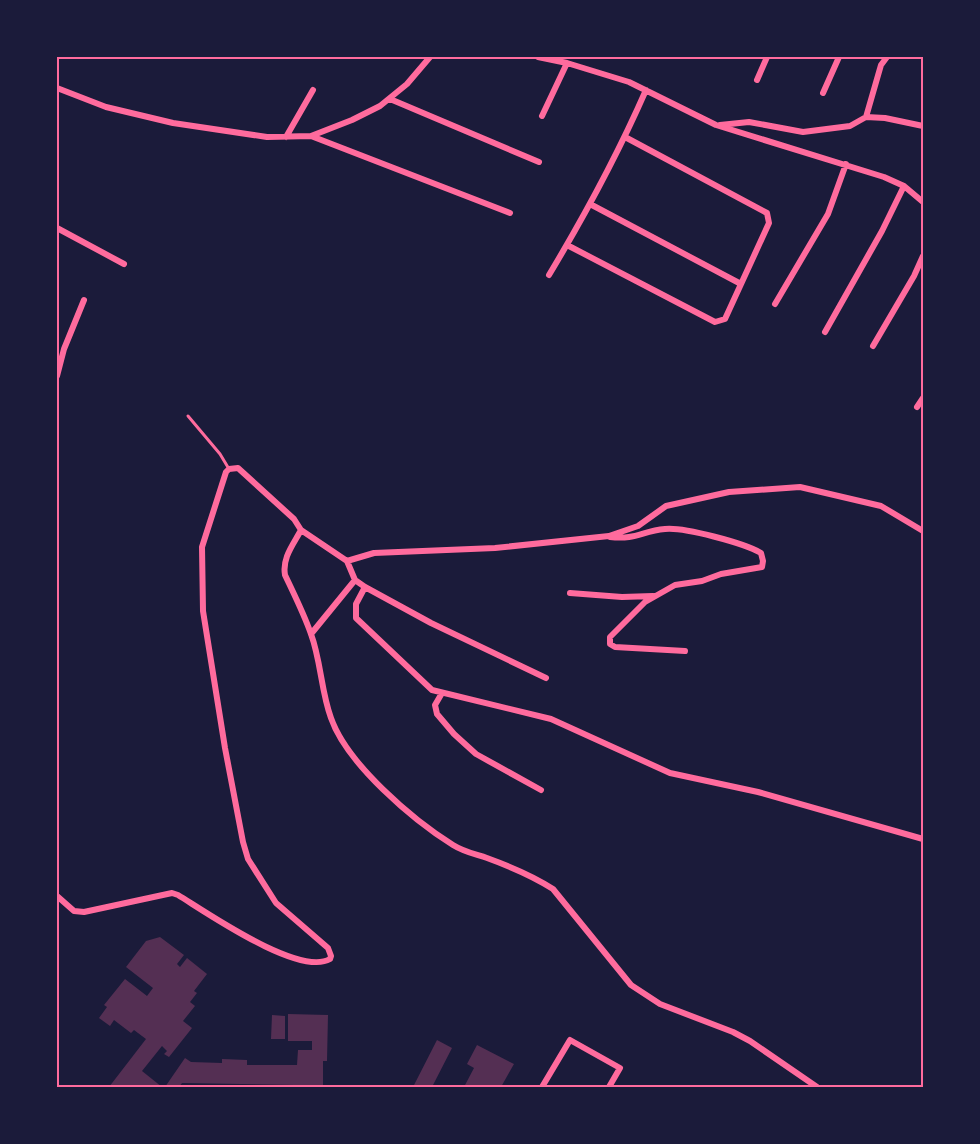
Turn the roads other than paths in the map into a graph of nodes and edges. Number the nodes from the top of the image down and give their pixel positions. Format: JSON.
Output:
{"nodes":[{"id":1,"x":430,"y":57,"type":"edge"},
{"id":2,"x":538,"y":57,"type":"edge"},
{"id":3,"x":767,"y":57,"type":"edge"},
{"id":4,"x":839,"y":57,"type":"edge"},
{"id":5,"x":887,"y":57,"type":"edge"},
{"id":6,"x":567,"y":63,"type":"junction"},
{"id":7,"x":757,"y":80,"type":"dead end"},
{"id":8,"x":57,"y":88,"type":"edge"},
{"id":9,"x":313,"y":90,"type":"dead end"},
{"id":10,"x":646,"y":90,"type":"junction"},
{"id":11,"x":823,"y":93,"type":"dead end"},
{"id":12,"x":390,"y":99,"type":"junction"},
{"id":13,"x":542,"y":116,"type":"dead end"},
{"id":14,"x":866,"y":117,"type":"junction"},
{"id":15,"x":717,"y":125,"type":"junction"},
{"id":16,"x":923,"y":126,"type":"edge"},
{"id":17,"x":311,"y":136,"type":"junction"},
{"id":18,"x":286,"y":137,"type":"junction"},
{"id":19,"x":625,"y":137,"type":"junction"},
{"id":20,"x":539,"y":162,"type":"dead end"},
{"id":21,"x":846,"y":164,"type":"junction"},
{"id":22,"x":904,"y":186,"type":"junction"},
{"id":23,"x":923,"y":202,"type":"edge"},
{"id":24,"x":590,"y":204,"type":"junction"},
{"id":25,"x":510,"y":213,"type":"dead end"},
{"id":26,"x":57,"y":228,"type":"edge"},
{"id":27,"x":567,"y":245,"type":"junction"},
{"id":28,"x":923,"y":256,"type":"edge"},
{"id":29,"x":124,"y":264,"type":"dead end"},
{"id":30,"x":549,"y":275,"type":"dead end"},
{"id":31,"x":741,"y":285,"type":"junction"},
{"id":32,"x":84,"y":300,"type":"dead end"},
{"id":33,"x":776,"y":304,"type":"dead end"},
{"id":34,"x":825,"y":332,"type":"dead end"},
{"id":35,"x":873,"y":346,"type":"dead end"},
{"id":36,"x":57,"y":376,"type":"edge"},
{"id":37,"x":923,"y":398,"type":"edge"},
{"id":38,"x":917,"y":407,"type":"dead end"},
{"id":39,"x":188,"y":416,"type":"dead end"},
{"id":40,"x":229,"y":469,"type":"junction"},
{"id":41,"x":301,"y":530,"type":"junction"},
{"id":42,"x":923,"y":531,"type":"edge"},
{"id":43,"x":609,"y":536,"type":"junction"},
{"id":44,"x":347,"y":561,"type":"junction"},
{"id":45,"x":356,"y":580,"type":"junction"},
{"id":46,"x":365,"y":587,"type":"junction"},
{"id":47,"x":570,"y":593,"type":"dead end"},
{"id":48,"x":654,"y":596,"type":"junction"},
{"id":49,"x":311,"y":634,"type":"junction"},
{"id":50,"x":685,"y":651,"type":"dead end"},
{"id":51,"x":546,"y":678,"type":"dead end"},
{"id":52,"x":442,"y":693,"type":"junction"},
{"id":53,"x":541,"y":790,"type":"dead end"},
{"id":54,"x":923,"y":840,"type":"edge"},
{"id":55,"x":57,"y":896,"type":"edge"},
{"id":56,"x":542,"y":1087,"type":"edge"},
{"id":57,"x":609,"y":1087,"type":"edge"},
{"id":58,"x":817,"y":1087,"type":"edge"}],
"edges":[{"from":1,"to":12,"type":"street"},
{"from":2,"to":6,"type":"street"},
{"from":3,"to":7,"type":"street"},
{"from":4,"to":11,"type":"street"},
{"from":5,"to":14,"type":"street"},
{"from":6,"to":10,"type":"street"},
{"from":6,"to":13,"type":"street"},
{"from":8,"to":18,"type":"street"},
{"from":9,"to":18,"type":"street"},
{"from":10,"to":15,"type":"street"},
{"from":10,"to":19,"type":"street"},
{"from":12,"to":17,"type":"street"},
{"from":12,"to":20,"type":"street"},
{"from":14,"to":15,"type":"street"},
{"from":14,"to":16,"type":"street"},
{"from":15,"to":21,"type":"street"},
{"from":17,"to":18,"type":"street"},
{"from":17,"to":25,"type":"street"},
{"from":19,"to":24,"type":"street"},
{"from":19,"to":31,"type":"street"},
{"from":21,"to":22,"type":"street"},
{"from":21,"to":33,"type":"street"},
{"from":22,"to":23,"type":"street"},
{"from":22,"to":34,"type":"street"},
{"from":24,"to":27,"type":"street"},
{"from":24,"to":31,"type":"street"},
{"from":26,"to":29,"type":"street"},
{"from":27,"to":30,"type":"street"},
{"from":27,"to":31,"type":"street"},
{"from":28,"to":35,"type":"street"},
{"from":32,"to":36,"type":"street"},
{"from":37,"to":38,"type":"street"},
{"from":39,"to":40,"type":"lane"},
{"from":40,"to":41,"type":"street"},
{"from":40,"to":55,"type":"street"},
{"from":41,"to":44,"type":"street"},
{"from":41,"to":49,"type":"street"},
{"from":42,"to":43,"type":"street"},
{"from":43,"to":44,"type":"street"},
{"from":43,"to":48,"type":"street"},
{"from":44,"to":45,"type":"street"},
{"from":45,"to":46,"type":"street"},
{"from":45,"to":49,"type":"street"},
{"from":46,"to":51,"type":"street"},
{"from":46,"to":52,"type":"street"},
{"from":47,"to":48,"type":"street"},
{"from":48,"to":50,"type":"street"},
{"from":49,"to":58,"type":"street"},
{"from":52,"to":53,"type":"street"},
{"from":52,"to":54,"type":"street"},
{"from":56,"to":57,"type":"street"}]}
